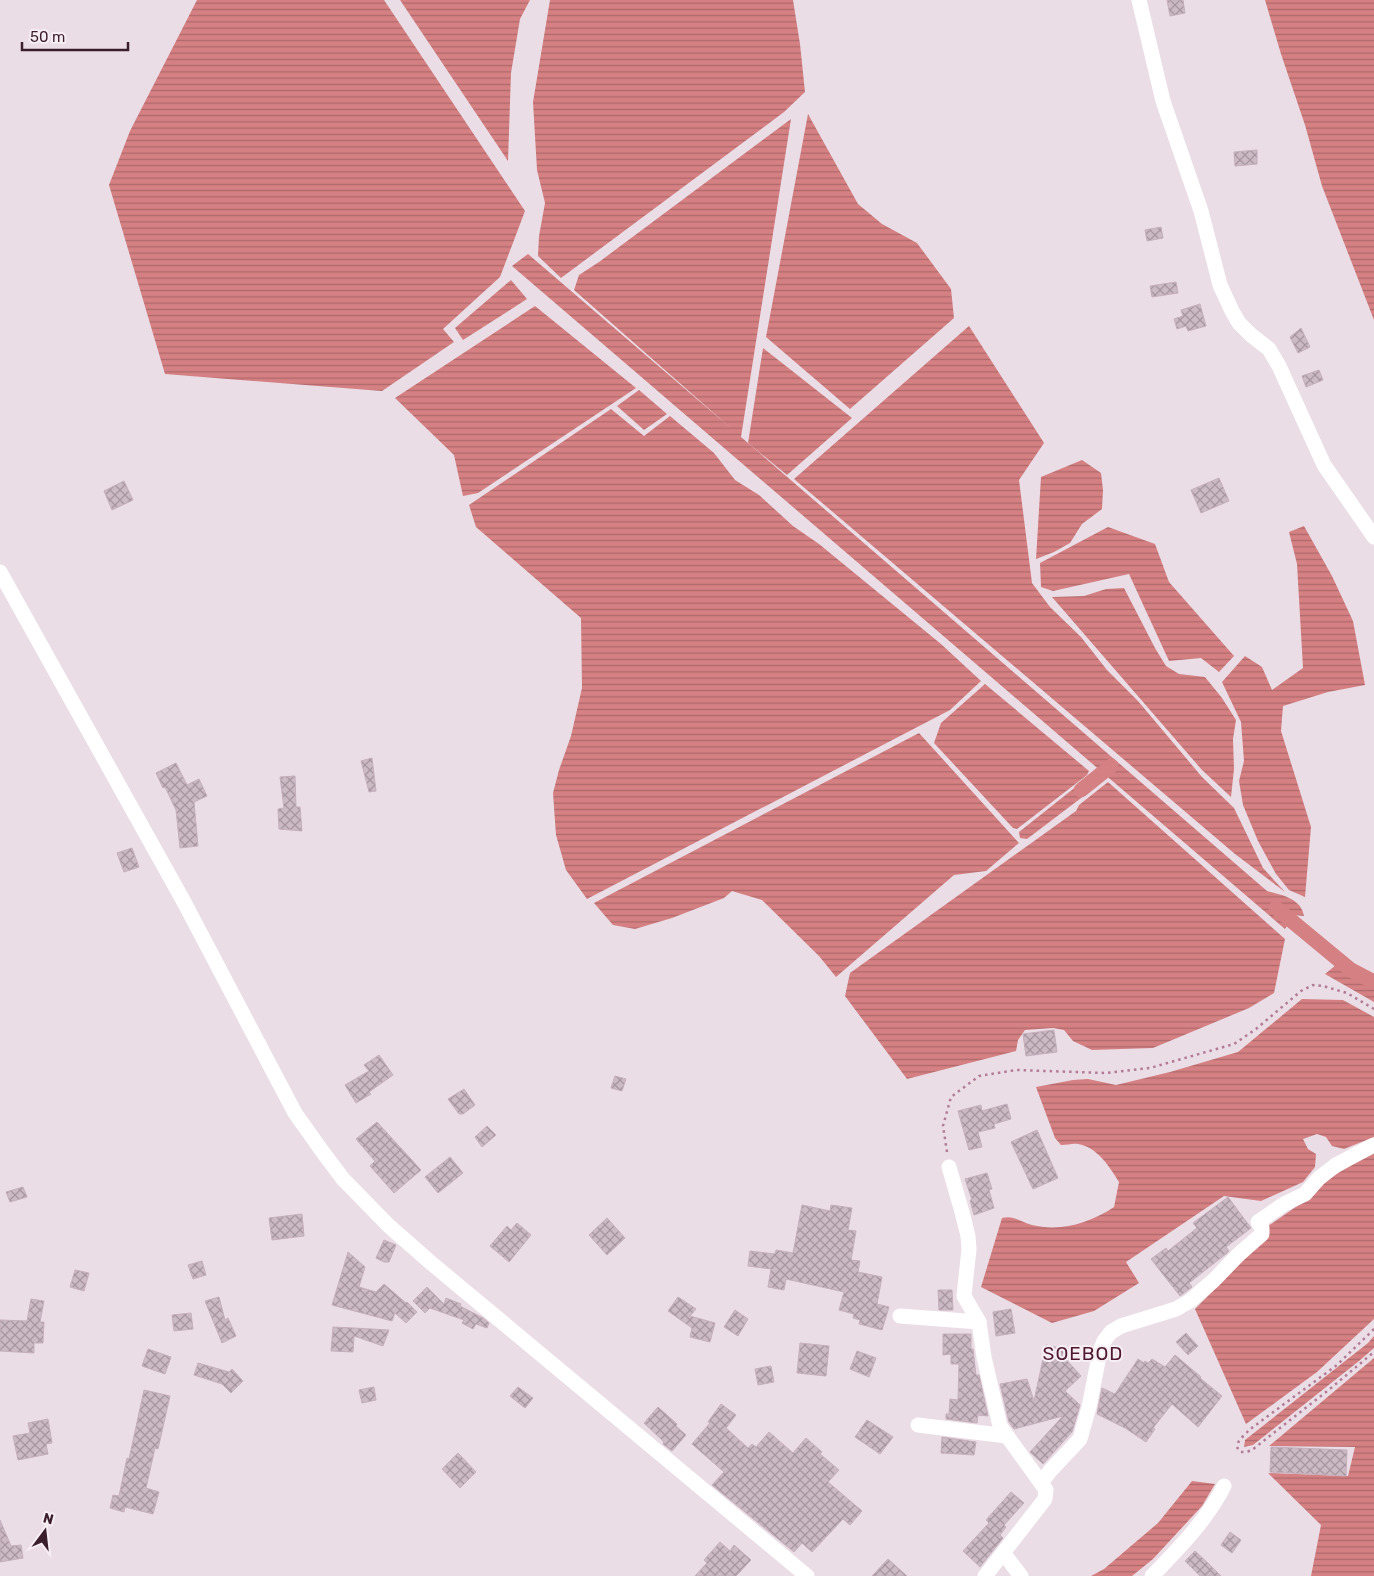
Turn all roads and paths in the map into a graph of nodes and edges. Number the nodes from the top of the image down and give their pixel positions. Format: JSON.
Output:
{"nodes":[{"id":1,"x":1139,"y":0,"type":"edge"},
{"id":2,"x":1374,"y":537,"type":"edge"},
{"id":3,"x":0,"y":572,"type":"edge"},
{"id":4,"x":1374,"y":1009,"type":"edge"},
{"id":5,"x":1374,"y":1145,"type":"edge"},
{"id":6,"x":949,"y":1167,"type":"joint"},
{"id":7,"x":900,"y":1316,"type":"dead end"},
{"id":8,"x":979,"y":1322,"type":"junction"},
{"id":9,"x":1374,"y":1328,"type":"edge"},
{"id":10,"x":1374,"y":1352,"type":"edge"},
{"id":11,"x":918,"y":1425,"type":"dead end"},
{"id":12,"x":1007,"y":1436,"type":"junction"},
{"id":13,"x":1042,"y":1483,"type":"junction"},
{"id":14,"x":1224,"y":1486,"type":"dead end"},
{"id":15,"x":1004,"y":1554,"type":"junction"},
{"id":16,"x":807,"y":1576,"type":"edge"},
{"id":17,"x":985,"y":1576,"type":"edge"},
{"id":18,"x":1020,"y":1576,"type":"edge"},
{"id":19,"x":1152,"y":1576,"type":"edge"}],
"edges":[{"from":1,"to":2,"type":"street"},
{"from":3,"to":16,"type":"street"},
{"from":4,"to":6,"type":"path"},
{"from":5,"to":13,"type":"street"},
{"from":6,"to":8,"type":"street"},
{"from":7,"to":8,"type":"street"},
{"from":8,"to":12,"type":"street"},
{"from":9,"to":10,"type":"path"},
{"from":11,"to":12,"type":"street"},
{"from":12,"to":13,"type":"street"},
{"from":13,"to":15,"type":"street"},
{"from":14,"to":19,"type":"street"},
{"from":15,"to":17,"type":"street"},
{"from":15,"to":18,"type":"street"}]}
